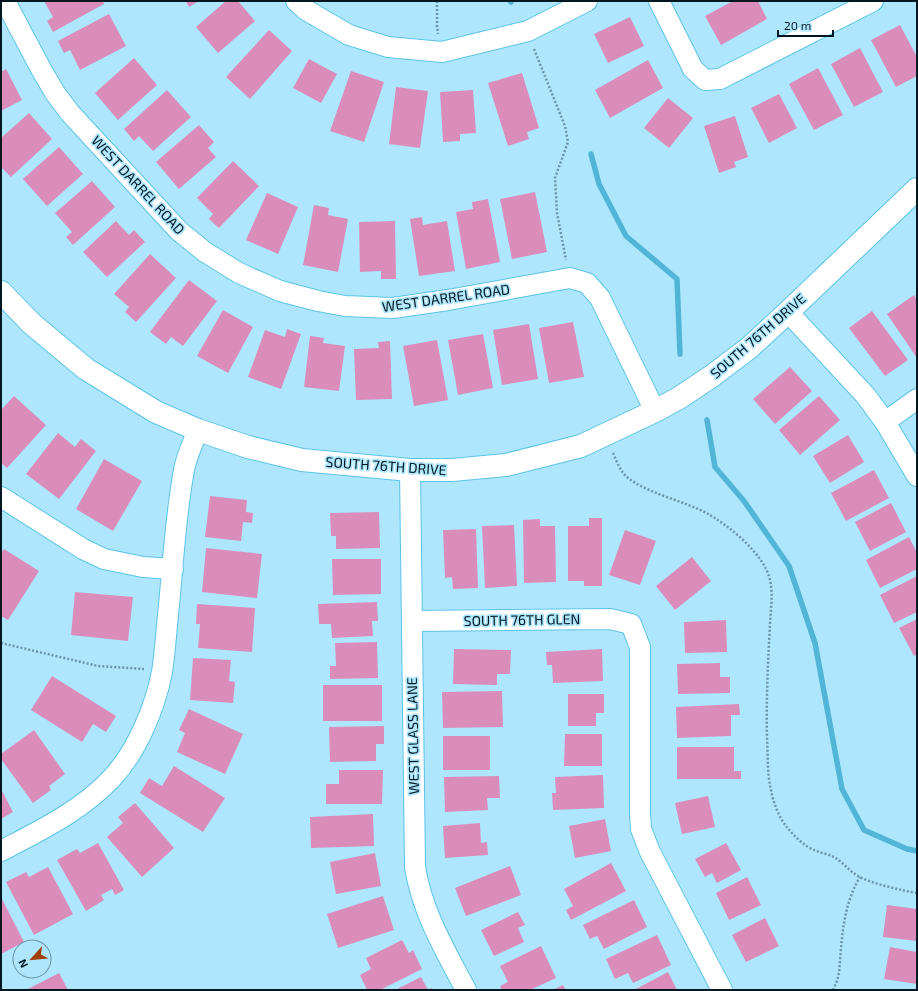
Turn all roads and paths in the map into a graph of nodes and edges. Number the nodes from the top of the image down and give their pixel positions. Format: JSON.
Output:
{"nodes":[{"id":1,"x":5,"y":1,"type":"edge"},
{"id":2,"x":296,"y":1,"type":"edge"},
{"id":3,"x":437,"y":1,"type":"edge"},
{"id":4,"x":587,"y":1,"type":"edge"},
{"id":5,"x":659,"y":1,"type":"edge"},
{"id":6,"x":873,"y":1,"type":"edge"},
{"id":7,"x":528,"y":31,"type":"junction"},
{"id":8,"x":442,"y":52,"type":"junction"},
{"id":9,"x":917,"y":189,"type":"edge"},
{"id":10,"x":570,"y":278,"type":"junction"},
{"id":11,"x":1,"y":292,"type":"edge"},
{"id":12,"x":788,"y":312,"type":"junction"},
{"id":13,"x":917,"y":399,"type":"edge"},
{"id":14,"x":655,"y":411,"type":"junction"},
{"id":15,"x":885,"y":422,"type":"junction"},
{"id":16,"x":198,"y":430,"type":"junction"},
{"id":17,"x":605,"y":435,"type":"junction"},
{"id":18,"x":410,"y":470,"type":"junction"},
{"id":19,"x":917,"y":476,"type":"edge"},
{"id":20,"x":1,"y":497,"type":"edge"},
{"id":21,"x":173,"y":569,"type":"junction"},
{"id":22,"x":412,"y":622,"type":"junction"},
{"id":23,"x":1,"y":643,"type":"edge"},
{"id":24,"x":162,"y":673,"type":"junction"},
{"id":25,"x":1,"y":851,"type":"edge"},
{"id":26,"x":860,"y":878,"type":"junction"},
{"id":27,"x":917,"y":893,"type":"edge"},
{"id":28,"x":466,"y":990,"type":"edge"},
{"id":29,"x":722,"y":990,"type":"edge"},
{"id":30,"x":833,"y":990,"type":"edge"}],
"edges":[{"from":1,"to":10,"type":"street","name":"WEST DARREL ROAD"},
{"from":2,"to":8,"type":"street"},
{"from":3,"to":8,"type":"path"},
{"from":4,"to":7,"type":"street"},
{"from":5,"to":6,"type":"street"},
{"from":7,"to":8,"type":"street"},
{"from":7,"to":10,"type":"path"},
{"from":9,"to":12,"type":"street","name":"SOUTH 76TH DRIVE"},
{"from":10,"to":14,"type":"street","name":"WEST DARREL ROAD"},
{"from":11,"to":16,"type":"street","name":"SOUTH 76TH DRIVE"},
{"from":12,"to":14,"type":"street","name":"SOUTH 76TH DRIVE"},
{"from":12,"to":15,"type":"street"},
{"from":13,"to":15,"type":"street"},
{"from":14,"to":17,"type":"street","name":"SOUTH 76TH DRIVE"},
{"from":15,"to":19,"type":"street"},
{"from":16,"to":18,"type":"street","name":"SOUTH 76TH DRIVE"},
{"from":16,"to":21,"type":"street"},
{"from":17,"to":18,"type":"street","name":"SOUTH 76TH DRIVE"},
{"from":17,"to":26,"type":"path"},
{"from":18,"to":22,"type":"street","name":"WEST GLASS LANE"},
{"from":20,"to":21,"type":"street"},
{"from":21,"to":24,"type":"street"},
{"from":22,"to":28,"type":"street","name":"WEST GLASS LANE"},
{"from":22,"to":29,"type":"street","name":"SOUTH 76TH GLEN"},
{"from":23,"to":24,"type":"path"},
{"from":24,"to":25,"type":"street"},
{"from":26,"to":27,"type":"path"},
{"from":26,"to":30,"type":"path"}]}
